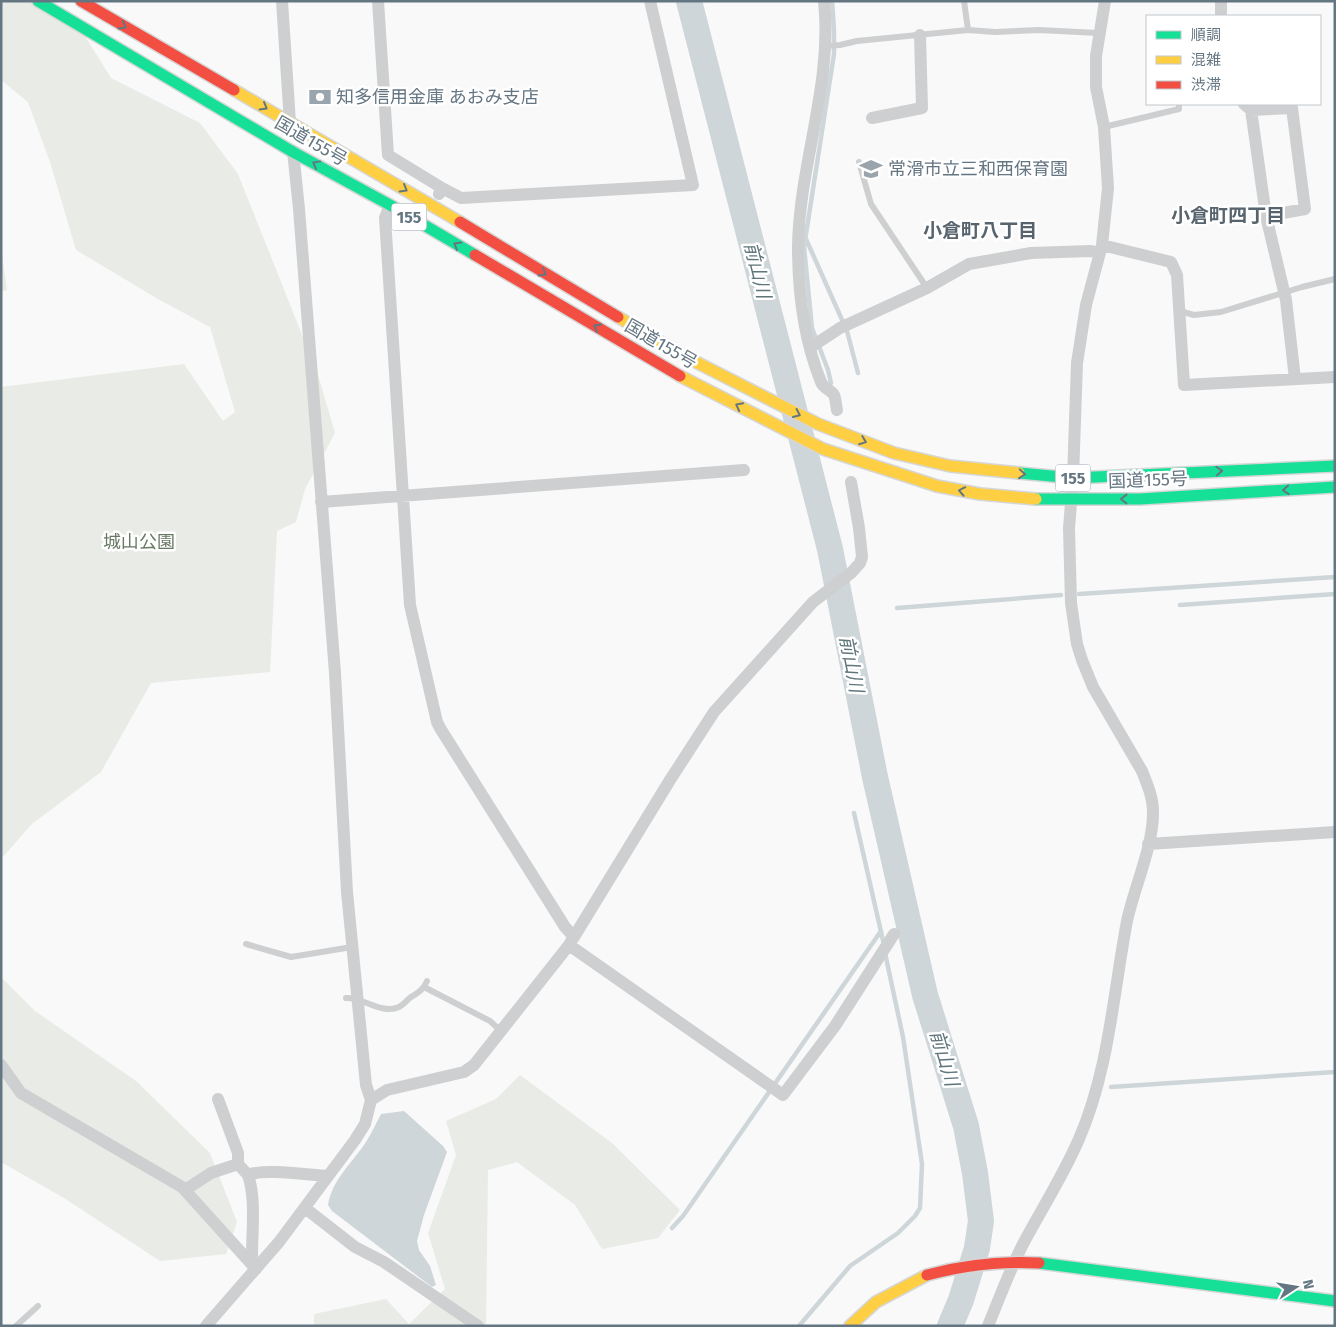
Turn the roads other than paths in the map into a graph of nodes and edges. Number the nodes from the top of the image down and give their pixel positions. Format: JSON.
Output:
{"nodes":[{"id":1,"x":38,"y":1,"type":"edge"},
{"id":2,"x":81,"y":1,"type":"edge"},
{"id":3,"x":282,"y":1,"type":"edge"},
{"id":4,"x":378,"y":1,"type":"edge"},
{"id":5,"x":650,"y":1,"type":"edge"},
{"id":6,"x":824,"y":1,"type":"edge"},
{"id":7,"x":964,"y":1,"type":"edge"},
{"id":8,"x":1105,"y":1,"type":"edge"},
{"id":9,"x":1221,"y":1,"type":"edge"},
{"id":10,"x":1221,"y":15,"type":"edge"},
{"id":11,"x":968,"y":30,"type":"junction"},
{"id":12,"x":1098,"y":33,"type":"junction"},
{"id":13,"x":920,"y":34,"type":"junction"},
{"id":14,"x":825,"y":46,"type":"junction"},
{"id":15,"x":1179,"y":105,"type":"edge"},
{"id":16,"x":1248,"y":107,"type":"edge"},
{"id":17,"x":872,"y":118,"type":"dead end"},
{"id":18,"x":290,"y":122,"type":"junction"},
{"id":19,"x":1104,"y":127,"type":"junction"},
{"id":20,"x":293,"y":152,"type":"junction"},
{"id":21,"x":860,"y":162,"type":"dead end"},
{"id":22,"x":442,"y":188,"type":"junction"},
{"id":23,"x":432,"y":205,"type":"junction"},
{"id":24,"x":390,"y":206,"type":"junction"},
{"id":25,"x":1266,"y":216,"type":"junction"},
{"id":26,"x":1101,"y":249,"type":"junction"},
{"id":27,"x":1335,"y":279,"type":"edge"},
{"id":28,"x":927,"y":288,"type":"junction"},
{"id":29,"x":1284,"y":292,"type":"junction"},
{"id":30,"x":1180,"y":311,"type":"junction"},
{"id":31,"x":810,"y":347,"type":"junction"},
{"id":32,"x":1335,"y":376,"type":"edge"},
{"id":33,"x":1295,"y":379,"type":"junction"},
{"id":34,"x":837,"y":410,"type":"dead end"},
{"id":35,"x":1335,"y":466,"type":"edge"},
{"id":36,"x":744,"y":470,"type":"dead end"},
{"id":37,"x":1073,"y":478,"type":"junction"},
{"id":38,"x":851,"y":482,"type":"dead end"},
{"id":39,"x":1335,"y":486,"type":"edge"},
{"id":40,"x":402,"y":496,"type":"junction"},
{"id":41,"x":1071,"y":500,"type":"junction"},
{"id":42,"x":321,"y":502,"type":"junction"},
{"id":43,"x":1335,"y":832,"type":"edge"},
{"id":44,"x":1148,"y":844,"type":"junction"},
{"id":45,"x":894,"y":934,"type":"dead end"},
{"id":46,"x":572,"y":941,"type":"junction"},
{"id":47,"x":246,"y":944,"type":"dead end"},
{"id":48,"x":352,"y":947,"type":"junction"},
{"id":49,"x":351,"y":998,"type":"junction"},
{"id":50,"x":502,"y":1031,"type":"junction"},
{"id":51,"x":1,"y":1065,"type":"edge"},
{"id":52,"x":218,"y":1099,"type":"dead end"},
{"id":53,"x":371,"y":1100,"type":"junction"},
{"id":54,"x":238,"y":1164,"type":"junction"},
{"id":55,"x":248,"y":1175,"type":"junction"},
{"id":56,"x":328,"y":1176,"type":"junction"},
{"id":57,"x":185,"y":1190,"type":"junction"},
{"id":58,"x":305,"y":1208,"type":"junction"},
{"id":59,"x":252,"y":1265,"type":"junction"},
{"id":60,"x":1335,"y":1301,"type":"edge"},
{"id":61,"x":38,"y":1306,"type":"dead end"},
{"id":62,"x":16,"y":1326,"type":"edge"},
{"id":63,"x":206,"y":1326,"type":"edge"},
{"id":64,"x":478,"y":1326,"type":"edge"},
{"id":65,"x":850,"y":1326,"type":"edge"},
{"id":66,"x":988,"y":1326,"type":"edge"}],
"edges":[{"from":1,"to":20,"type":"main road","name":"国道155号","number":"155"},
{"from":2,"to":18,"type":"main road","name":"国道155号","number":"155","one_way":true},
{"from":3,"to":18,"type":"street"},
{"from":4,"to":22,"type":"street"},
{"from":5,"to":22,"type":"street"},
{"from":6,"to":14,"type":"street"},
{"from":7,"to":11,"type":"lane"},
{"from":8,"to":12,"type":"street"},
{"from":9,"to":10,"type":"street"},
{"from":11,"to":12,"type":"lane"},
{"from":11,"to":13,"type":"lane"},
{"from":12,"to":19,"type":"street"},
{"from":13,"to":14,"type":"lane"},
{"from":13,"to":17,"type":"street"},
{"from":14,"to":31,"type":"street"},
{"from":15,"to":19,"type":"lane"},
{"from":16,"to":25,"type":"street"},
{"from":16,"to":25,"type":"street"},
{"from":18,"to":20,"type":"street"},
{"from":18,"to":23,"type":"main road","name":"国道155号","number":"155","one_way":true},
{"from":19,"to":26,"type":"street"},
{"from":24,"to":20,"type":"main road","name":"国道155号","number":"155","one_way":true},
{"from":20,"to":42,"type":"street"},
{"from":21,"to":28,"type":"lane"},
{"from":22,"to":23,"type":"street"},
{"from":23,"to":37,"type":"main road","name":"国道155号","number":"155","one_way":true},
{"from":24,"to":40,"type":"street"},
{"from":41,"to":24,"type":"main road","name":"国道155号","number":"155","one_way":true},
{"from":25,"to":29,"type":"street"},
{"from":26,"to":28,"type":"street"},
{"from":26,"to":30,"type":"street"},
{"from":26,"to":37,"type":"street"},
{"from":27,"to":29,"type":"lane"},
{"from":28,"to":31,"type":"street"},
{"from":29,"to":30,"type":"lane"},
{"from":29,"to":33,"type":"street"},
{"from":30,"to":33,"type":"street"},
{"from":31,"to":34,"type":"street"},
{"from":32,"to":33,"type":"street"},
{"from":37,"to":35,"type":"main road","name":"国道155号","number":"155","one_way":true},
{"from":36,"to":40,"type":"street"},
{"from":37,"to":41,"type":"street"},
{"from":38,"to":46,"type":"street"},
{"from":39,"to":41,"type":"main road","name":"国道155号","number":"155","one_way":true},
{"from":40,"to":42,"type":"street"},
{"from":40,"to":46,"type":"street"},
{"from":41,"to":44,"type":"street"},
{"from":42,"to":48,"type":"street"},
{"from":43,"to":44,"type":"street"},
{"from":44,"to":66,"type":"street"},
{"from":45,"to":46,"type":"street"},
{"from":46,"to":50,"type":"street"},
{"from":47,"to":48,"type":"lane"},
{"from":48,"to":49,"type":"street"},
{"from":49,"to":50,"type":"lane"},
{"from":49,"to":53,"type":"street"},
{"from":50,"to":53,"type":"street"},
{"from":51,"to":57,"type":"street"},
{"from":52,"to":54,"type":"street"},
{"from":53,"to":56,"type":"street"},
{"from":54,"to":55,"type":"street"},
{"from":54,"to":57,"type":"street"},
{"from":55,"to":56,"type":"street"},
{"from":55,"to":59,"type":"street"},
{"from":56,"to":58,"type":"street"},
{"from":57,"to":59,"type":"street"},
{"from":58,"to":59,"type":"street"},
{"from":58,"to":64,"type":"street"},
{"from":59,"to":63,"type":"street"},
{"from":60,"to":65,"type":"main road","bridge":true},
{"from":61,"to":62,"type":"lane"}]}
